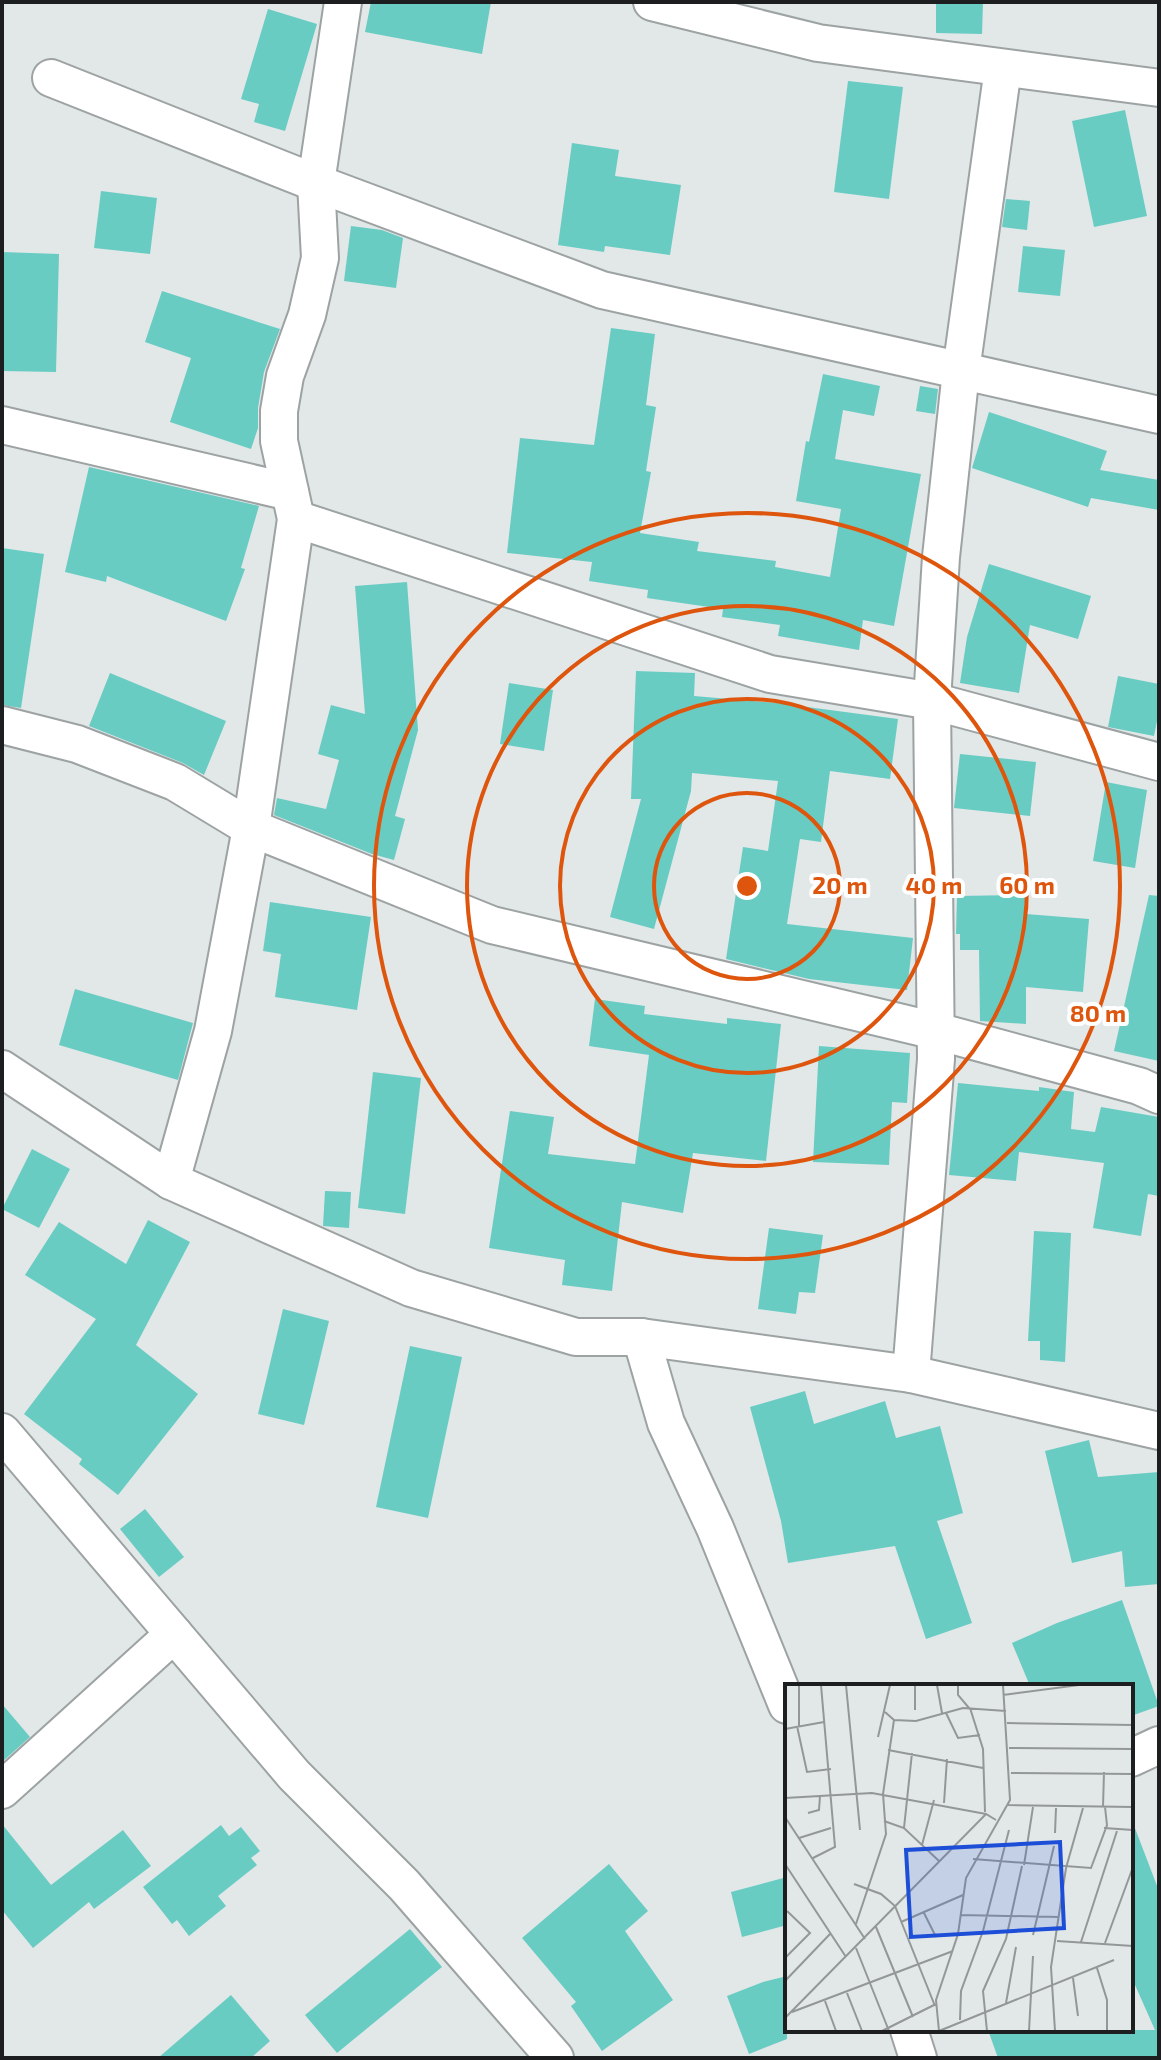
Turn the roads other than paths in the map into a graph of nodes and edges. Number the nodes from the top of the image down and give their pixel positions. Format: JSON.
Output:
{"nodes":[{"id":1,"x":343,"y":2,"type":"edge"},
{"id":2,"x":652,"y":2,"type":"edge"},
{"id":3,"x":1003,"y":68,"type":"junction"},
{"id":4,"x":51,"y":78,"type":"dead end"},
{"id":5,"x":1159,"y":88,"type":"edge"},
{"id":6,"x":316,"y":183,"type":"junction"},
{"id":7,"x":961,"y":371,"type":"junction"},
{"id":8,"x":1159,"y":415,"type":"edge"},
{"id":9,"x":2,"y":425,"type":"edge"},
{"id":10,"x":293,"y":506,"type":"junction"},
{"id":11,"x":932,"y":701,"type":"junction"},
{"id":12,"x":2,"y":725,"type":"edge"},
{"id":13,"x":1159,"y":762,"type":"edge"},
{"id":14,"x":251,"y":828,"type":"junction"},
{"id":15,"x":936,"y":1031,"type":"junction"},
{"id":16,"x":2,"y":1069,"type":"edge"},
{"id":17,"x":1159,"y":1095,"type":"edge"},
{"id":18,"x":171,"y":1181,"type":"junction"},
{"id":19,"x":641,"y":1337,"type":"junction"},
{"id":20,"x":911,"y":1374,"type":"junction"},
{"id":21,"x":1159,"y":1431,"type":"edge"},
{"id":22,"x":2,"y":1432,"type":"edge"},
{"id":23,"x":174,"y":1634,"type":"junction"},
{"id":24,"x":785,"y":1700,"type":"edge"},
{"id":25,"x":1159,"y":1745,"type":"edge"},
{"id":26,"x":1133,"y":1757,"type":"edge"},
{"id":27,"x":2,"y":1790,"type":"edge"},
{"id":28,"x":910,"y":2032,"type":"edge"},
{"id":29,"x":555,"y":2058,"type":"edge"},
{"id":30,"x":918,"y":2058,"type":"edge"}],
"edges":[{"from":1,"to":6,"type":"street"},
{"from":2,"to":3,"type":"street"},
{"from":3,"to":5,"type":"street"},
{"from":3,"to":7,"type":"street"},
{"from":4,"to":6,"type":"street"},
{"from":6,"to":7,"type":"street"},
{"from":6,"to":10,"type":"street"},
{"from":7,"to":8,"type":"street"},
{"from":7,"to":11,"type":"street"},
{"from":9,"to":10,"type":"street"},
{"from":10,"to":11,"type":"street"},
{"from":10,"to":14,"type":"street"},
{"from":11,"to":13,"type":"street"},
{"from":11,"to":15,"type":"street"},
{"from":12,"to":14,"type":"street"},
{"from":14,"to":15,"type":"street"},
{"from":14,"to":18,"type":"street"},
{"from":15,"to":17,"type":"street"},
{"from":15,"to":20,"type":"street"},
{"from":16,"to":18,"type":"street"},
{"from":18,"to":19,"type":"street"},
{"from":19,"to":20,"type":"street"},
{"from":19,"to":24,"type":"street"},
{"from":20,"to":21,"type":"street"},
{"from":22,"to":23,"type":"street"},
{"from":23,"to":27,"type":"street"},
{"from":23,"to":29,"type":"street"},
{"from":25,"to":26,"type":"street"},
{"from":28,"to":30,"type":"street"}]}
